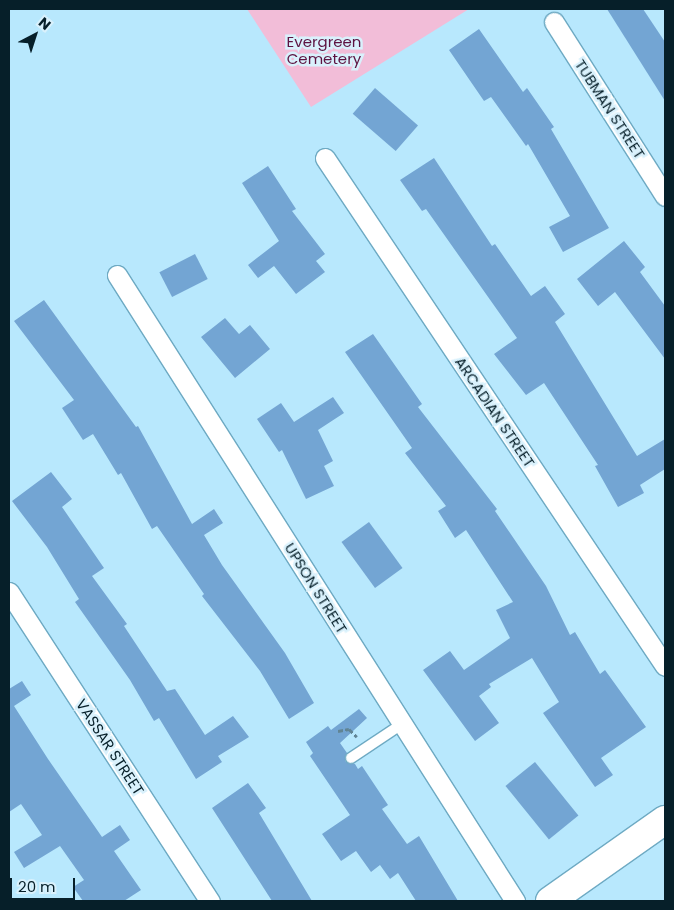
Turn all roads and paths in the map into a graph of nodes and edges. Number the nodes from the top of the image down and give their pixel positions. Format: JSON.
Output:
{"nodes":[{"id":1,"x":554,"y":22,"type":"dead end"},
{"id":2,"x":325,"y":158,"type":"dead end"},
{"id":3,"x":665,"y":196,"type":"edge"},
{"id":4,"x":117,"y":275,"type":"dead end"},
{"id":5,"x":9,"y":592,"type":"edge"},
{"id":6,"x":665,"y":666,"type":"edge"},
{"id":7,"x":402,"y":724,"type":"junction"},
{"id":8,"x":338,"y":730,"type":"dead end"},
{"id":9,"x":365,"y":748,"type":"junction"},
{"id":10,"x":351,"y":758,"type":"dead end"},
{"id":11,"x":665,"y":820,"type":"edge"},
{"id":12,"x":210,"y":901,"type":"edge"},
{"id":13,"x":515,"y":901,"type":"edge"},
{"id":14,"x":550,"y":901,"type":"edge"}],
"edges":[{"from":1,"to":3,"type":"street","name":"TUBMAN STREET"},
{"from":2,"to":6,"type":"street","name":"ARCADIAN STREET"},
{"from":4,"to":7,"type":"street","name":"UPSON STREET"},
{"from":5,"to":12,"type":"street","name":"VASSAR STREET"},
{"from":7,"to":9,"type":"lane"},
{"from":7,"to":13,"type":"street","name":"UPSON STREET"},
{"from":8,"to":9,"type":"path"},
{"from":9,"to":10,"type":"lane"},
{"from":11,"to":14,"type":"street"}]}
